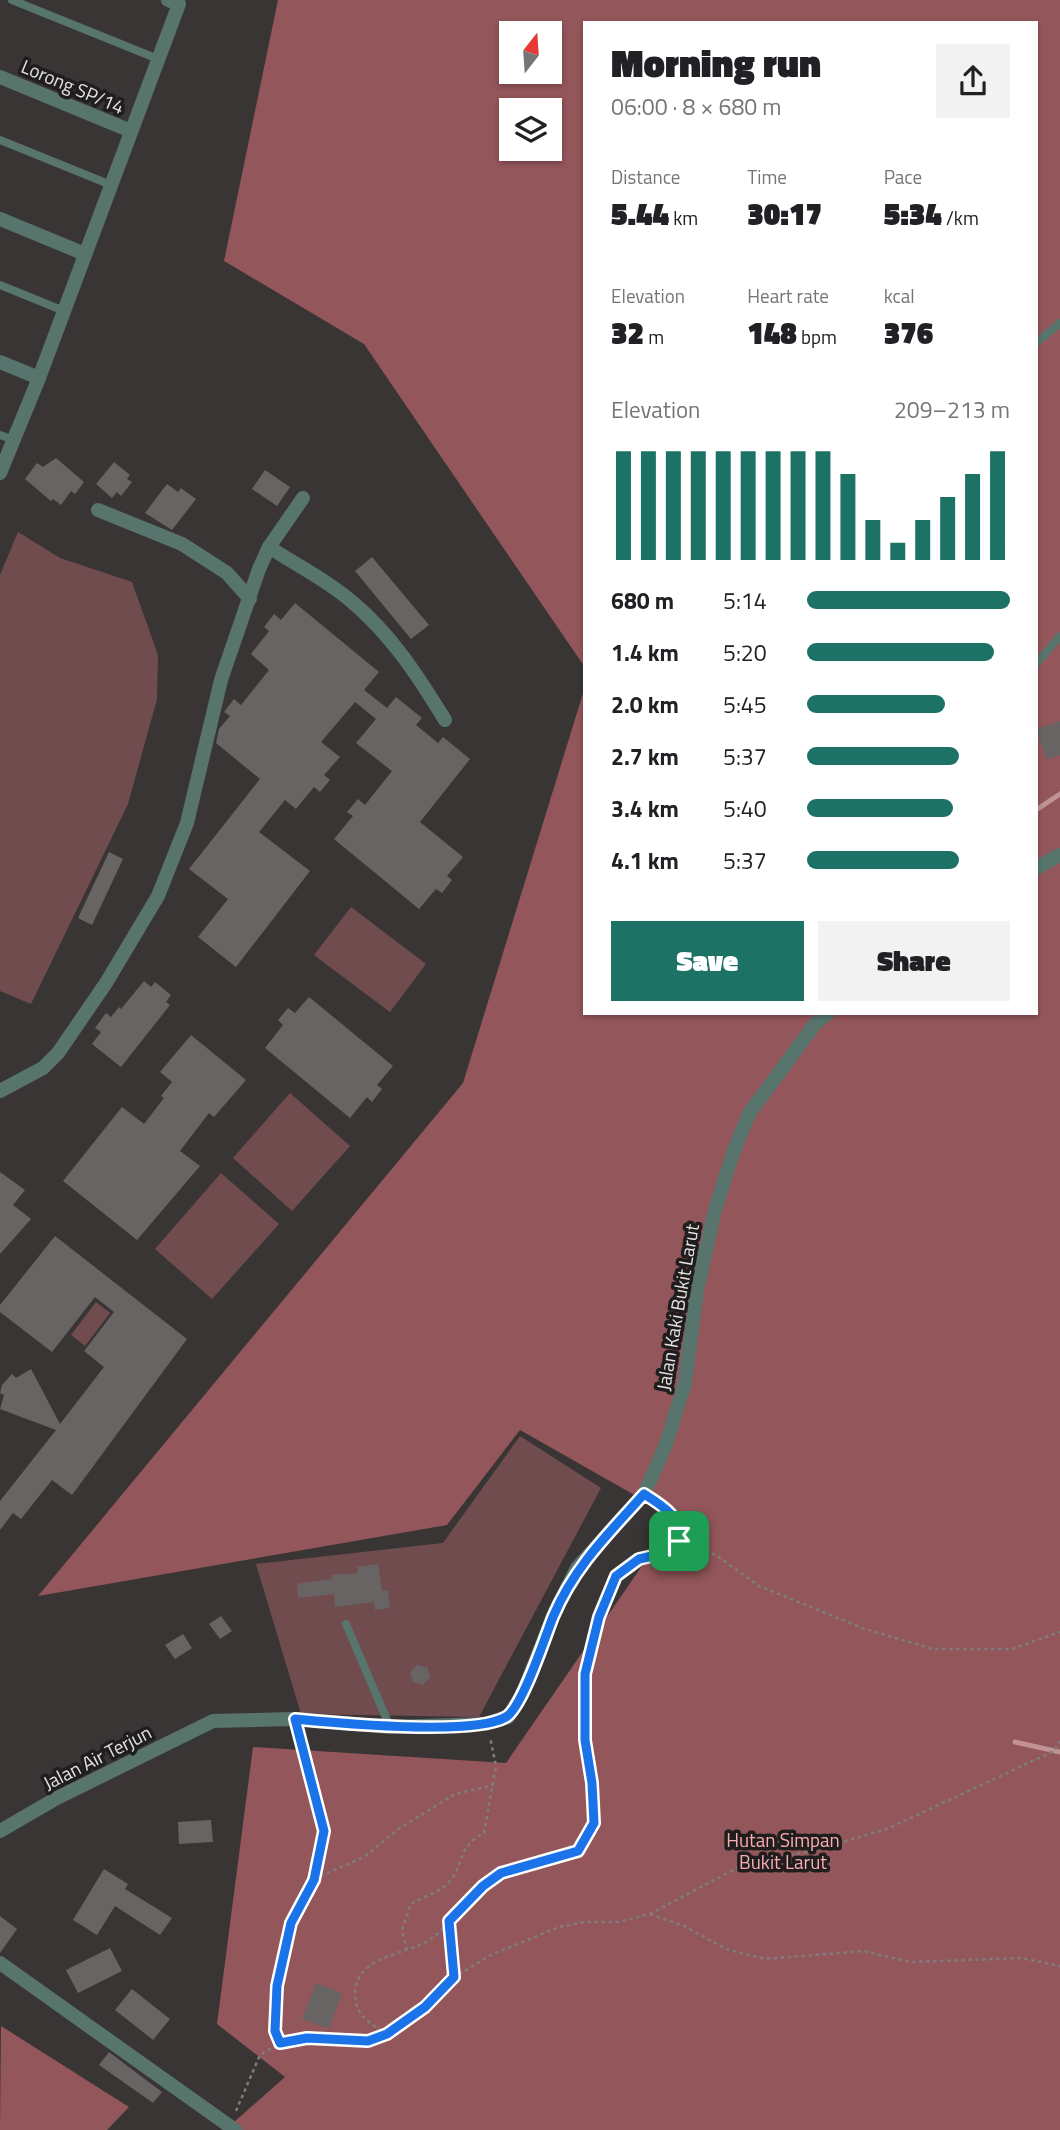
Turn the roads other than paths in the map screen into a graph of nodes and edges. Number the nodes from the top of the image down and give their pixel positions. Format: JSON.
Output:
{"nodes":[{"id":1,"x":12,"y":0,"type":"edge"},
{"id":2,"x":174,"y":2,"type":"edge"},
{"id":3,"x":158,"y":59,"type":"junction"},
{"id":4,"x":0,"y":77,"type":"edge"},
{"id":5,"x":131,"y":131,"type":"junction"},
{"id":6,"x":0,"y":139,"type":"edge"},
{"id":7,"x":111,"y":185,"type":"junction"},
{"id":8,"x":0,"y":219,"type":"edge"},
{"id":9,"x":85,"y":254,"type":"junction"},
{"id":10,"x":0,"y":285,"type":"edge"},
{"id":11,"x":64,"y":311,"type":"junction"},
{"id":12,"x":1060,"y":323,"type":"edge"},
{"id":13,"x":1038,"y":341,"type":"edge"},
{"id":14,"x":0,"y":362,"type":"edge"},
{"id":15,"x":39,"y":379,"type":"junction"},
{"id":16,"x":7,"y":438,"type":"edge"},
{"id":17,"x":0,"y":473,"type":"edge"},
{"id":18,"x":303,"y":498,"type":"dead end"},
{"id":19,"x":98,"y":510,"type":"dead end"},
{"id":20,"x":269,"y":547,"type":"junction"},
{"id":21,"x":250,"y":599,"type":"junction"},
{"id":22,"x":1060,"y":636,"type":"edge"},
{"id":23,"x":1038,"y":662,"type":"edge"},
{"id":24,"x":445,"y":720,"type":"dead end"},
{"id":25,"x":1060,"y":855,"type":"edge"},
{"id":26,"x":1038,"y":867,"type":"edge"},
{"id":27,"x":826,"y":1015,"type":"edge"},
{"id":28,"x":0,"y":1091,"type":"edge"},
{"id":29,"x":346,"y":1624,"type":"dead end"},
{"id":30,"x":213,"y":1721,"type":"joint"},
{"id":31,"x":390,"y":1727,"type":"junction"},
{"id":32,"x":0,"y":1831,"type":"edge"},
{"id":33,"x":0,"y":1963,"type":"edge"},
{"id":34,"x":235,"y":2130,"type":"edge"}],
"edges":[{"from":1,"to":3,"type":"lane"},
{"from":2,"to":3,"type":"street"},
{"from":3,"to":5,"type":"street"},
{"from":4,"to":5,"type":"street","name":"Lorong SP/14"},
{"from":5,"to":7,"type":"street"},
{"from":6,"to":7,"type":"lane"},
{"from":7,"to":9,"type":"street"},
{"from":8,"to":9,"type":"street"},
{"from":9,"to":11,"type":"street"},
{"from":10,"to":11,"type":"lane"},
{"from":11,"to":15,"type":"street"},
{"from":12,"to":13,"type":"lane"},
{"from":14,"to":15,"type":"street"},
{"from":15,"to":16,"type":"street"},
{"from":16,"to":17,"type":"street"},
{"from":18,"to":20,"type":"street"},
{"from":19,"to":21,"type":"street"},
{"from":20,"to":21,"type":"street"},
{"from":20,"to":24,"type":"street"},
{"from":21,"to":28,"type":"street"},
{"from":22,"to":23,"type":"lane"},
{"from":25,"to":26,"type":"street"},
{"from":27,"to":31,"type":"street","name":"Jalan Kaki Bukit Larut"},
{"from":29,"to":31,"type":"lane"},
{"from":30,"to":31,"type":"street","name":"Jalan Kaki Bukit Larut"},
{"from":30,"to":32,"type":"street","name":"Jalan Air Terjun"},
{"from":33,"to":34,"type":"street"}]}
